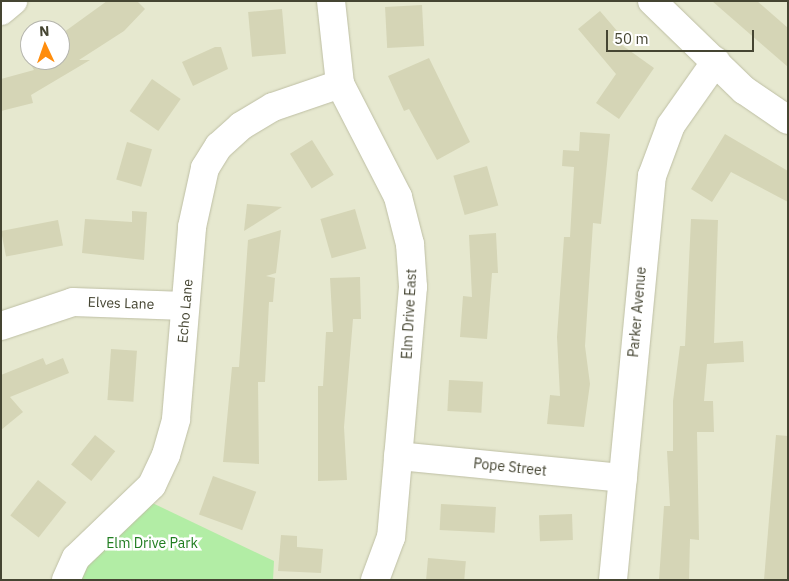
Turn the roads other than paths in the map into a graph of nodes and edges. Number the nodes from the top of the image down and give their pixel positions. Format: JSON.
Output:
{"nodes":[{"id":1,"x":13,"y":1,"type":"edge"},
{"id":2,"x":331,"y":1,"type":"edge"},
{"id":3,"x":652,"y":1,"type":"edge"},
{"id":4,"x":1,"y":11,"type":"edge"},
{"id":5,"x":716,"y":61,"type":"junction"},
{"id":6,"x":340,"y":84,"type":"junction"},
{"id":7,"x":788,"y":120,"type":"edge"},
{"id":8,"x":185,"y":306,"type":"junction"},
{"id":9,"x":1,"y":326,"type":"edge"},
{"id":10,"x":398,"y":456,"type":"junction"},
{"id":11,"x":622,"y":478,"type":"junction"},
{"id":12,"x":66,"y":580,"type":"edge"},
{"id":13,"x":375,"y":580,"type":"edge"},
{"id":14,"x":613,"y":580,"type":"edge"}],
"edges":[{"from":1,"to":4,"type":"street"},
{"from":2,"to":6,"type":"street","name":"Elm Drive East"},
{"from":3,"to":5,"type":"street"},
{"from":5,"to":7,"type":"street"},
{"from":5,"to":11,"type":"street","name":"Parker Avenue"},
{"from":6,"to":8,"type":"street","name":"Echo Lane"},
{"from":6,"to":10,"type":"street","name":"Elm Drive East"},
{"from":8,"to":9,"type":"street","name":"Elves Lane"},
{"from":8,"to":12,"type":"street","name":"Echo Lane"},
{"from":10,"to":11,"type":"street","name":"Pope Street"},
{"from":10,"to":13,"type":"street","name":"Elm Drive East"},
{"from":11,"to":14,"type":"street","name":"Parker Avenue"}]}
